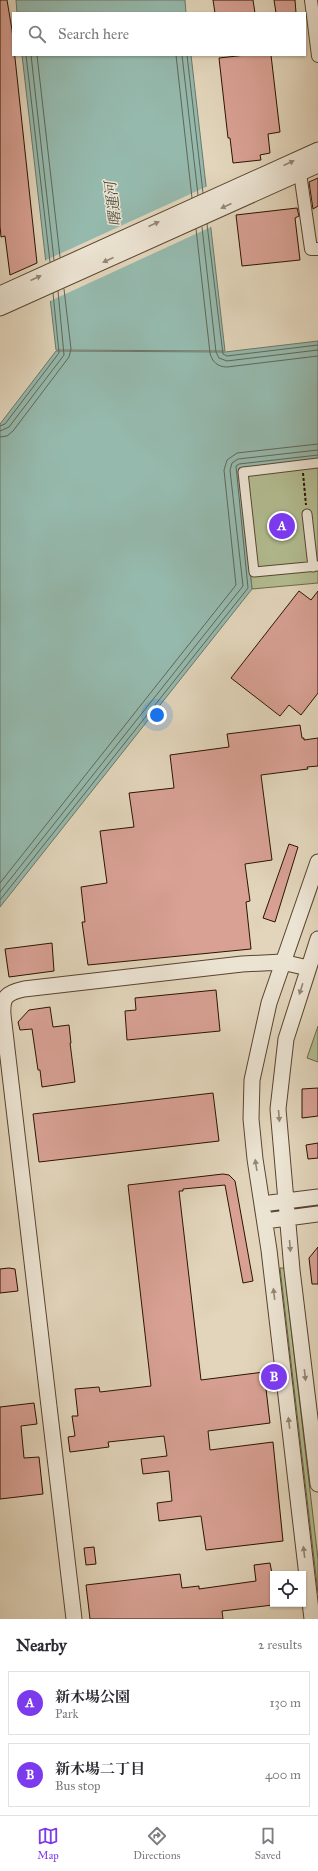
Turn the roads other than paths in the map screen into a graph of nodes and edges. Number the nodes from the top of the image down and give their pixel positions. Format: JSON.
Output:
{"nodes":[{"id":1,"x":311,"y":0,"type":"edge"},
{"id":2,"x":313,"y":39,"type":"edge"},
{"id":3,"x":318,"y":56,"type":"edge"},
{"id":4,"x":318,"y":150,"type":"edge"},
{"id":5,"x":318,"y":165,"type":"edge"},
{"id":6,"x":300,"y":173,"type":"junction"},
{"id":7,"x":261,"y":183,"type":"junction"},
{"id":8,"x":318,"y":249,"type":"edge"},
{"id":9,"x":0,"y":294,"type":"edge"},
{"id":10,"x":0,"y":308,"type":"edge"},
{"id":11,"x":318,"y":463,"type":"edge"},
{"id":12,"x":307,"y":514,"type":"road end"},
{"id":13,"x":316,"y":566,"type":"edge"},
{"id":14,"x":318,"y":862,"type":"edge"},
{"id":15,"x":318,"y":939,"type":"edge"},
{"id":16,"x":282,"y":962,"type":"junction"},
{"id":17,"x":308,"y":968,"type":"junction"},
{"id":18,"x":318,"y":1197,"type":"edge"},
{"id":19,"x":286,"y":1201,"type":"junction"},
{"id":20,"x":262,"y":1204,"type":"junction"},
{"id":21,"x":318,"y":1214,"type":"edge"},
{"id":22,"x":288,"y":1218,"type":"junction"},
{"id":23,"x":265,"y":1221,"type":"junction"},
{"id":24,"x":315,"y":1427,"type":"edge"},
{"id":25,"x":318,"y":1484,"type":"edge"},
{"id":26,"x":74,"y":1619,"type":"edge"},
{"id":27,"x":312,"y":1619,"type":"edge"}],
"edges":[{"from":1,"to":2,"type":"street"},
{"from":2,"to":3,"type":"street"},
{"from":7,"to":4,"type":"street","one_way":true},
{"from":5,"to":6,"type":"street"},
{"from":6,"to":7,"type":"street"},
{"from":6,"to":8,"type":"street"},
{"from":9,"to":7,"type":"street","one_way":true},
{"from":7,"to":10,"type":"street","one_way":true},
{"from":11,"to":13,"type":"street"},
{"from":12,"to":13,"type":"street"},
{"from":14,"to":16,"type":"street"},
{"from":15,"to":17,"type":"street"},
{"from":16,"to":17,"type":"street"},
{"from":20,"to":16,"type":"street","one_way":true},
{"from":16,"to":26,"type":"street"},
{"from":17,"to":19,"type":"street","one_way":true},
{"from":18,"to":19,"type":"street"},
{"from":19,"to":20,"type":"street"},
{"from":19,"to":22,"type":"street"},
{"from":20,"to":23,"type":"street"},
{"from":21,"to":22,"type":"street"},
{"from":22,"to":23,"type":"street"},
{"from":22,"to":24,"type":"street","one_way":true},
{"from":27,"to":23,"type":"street","one_way":true},
{"from":24,"to":25,"type":"street"}]}
